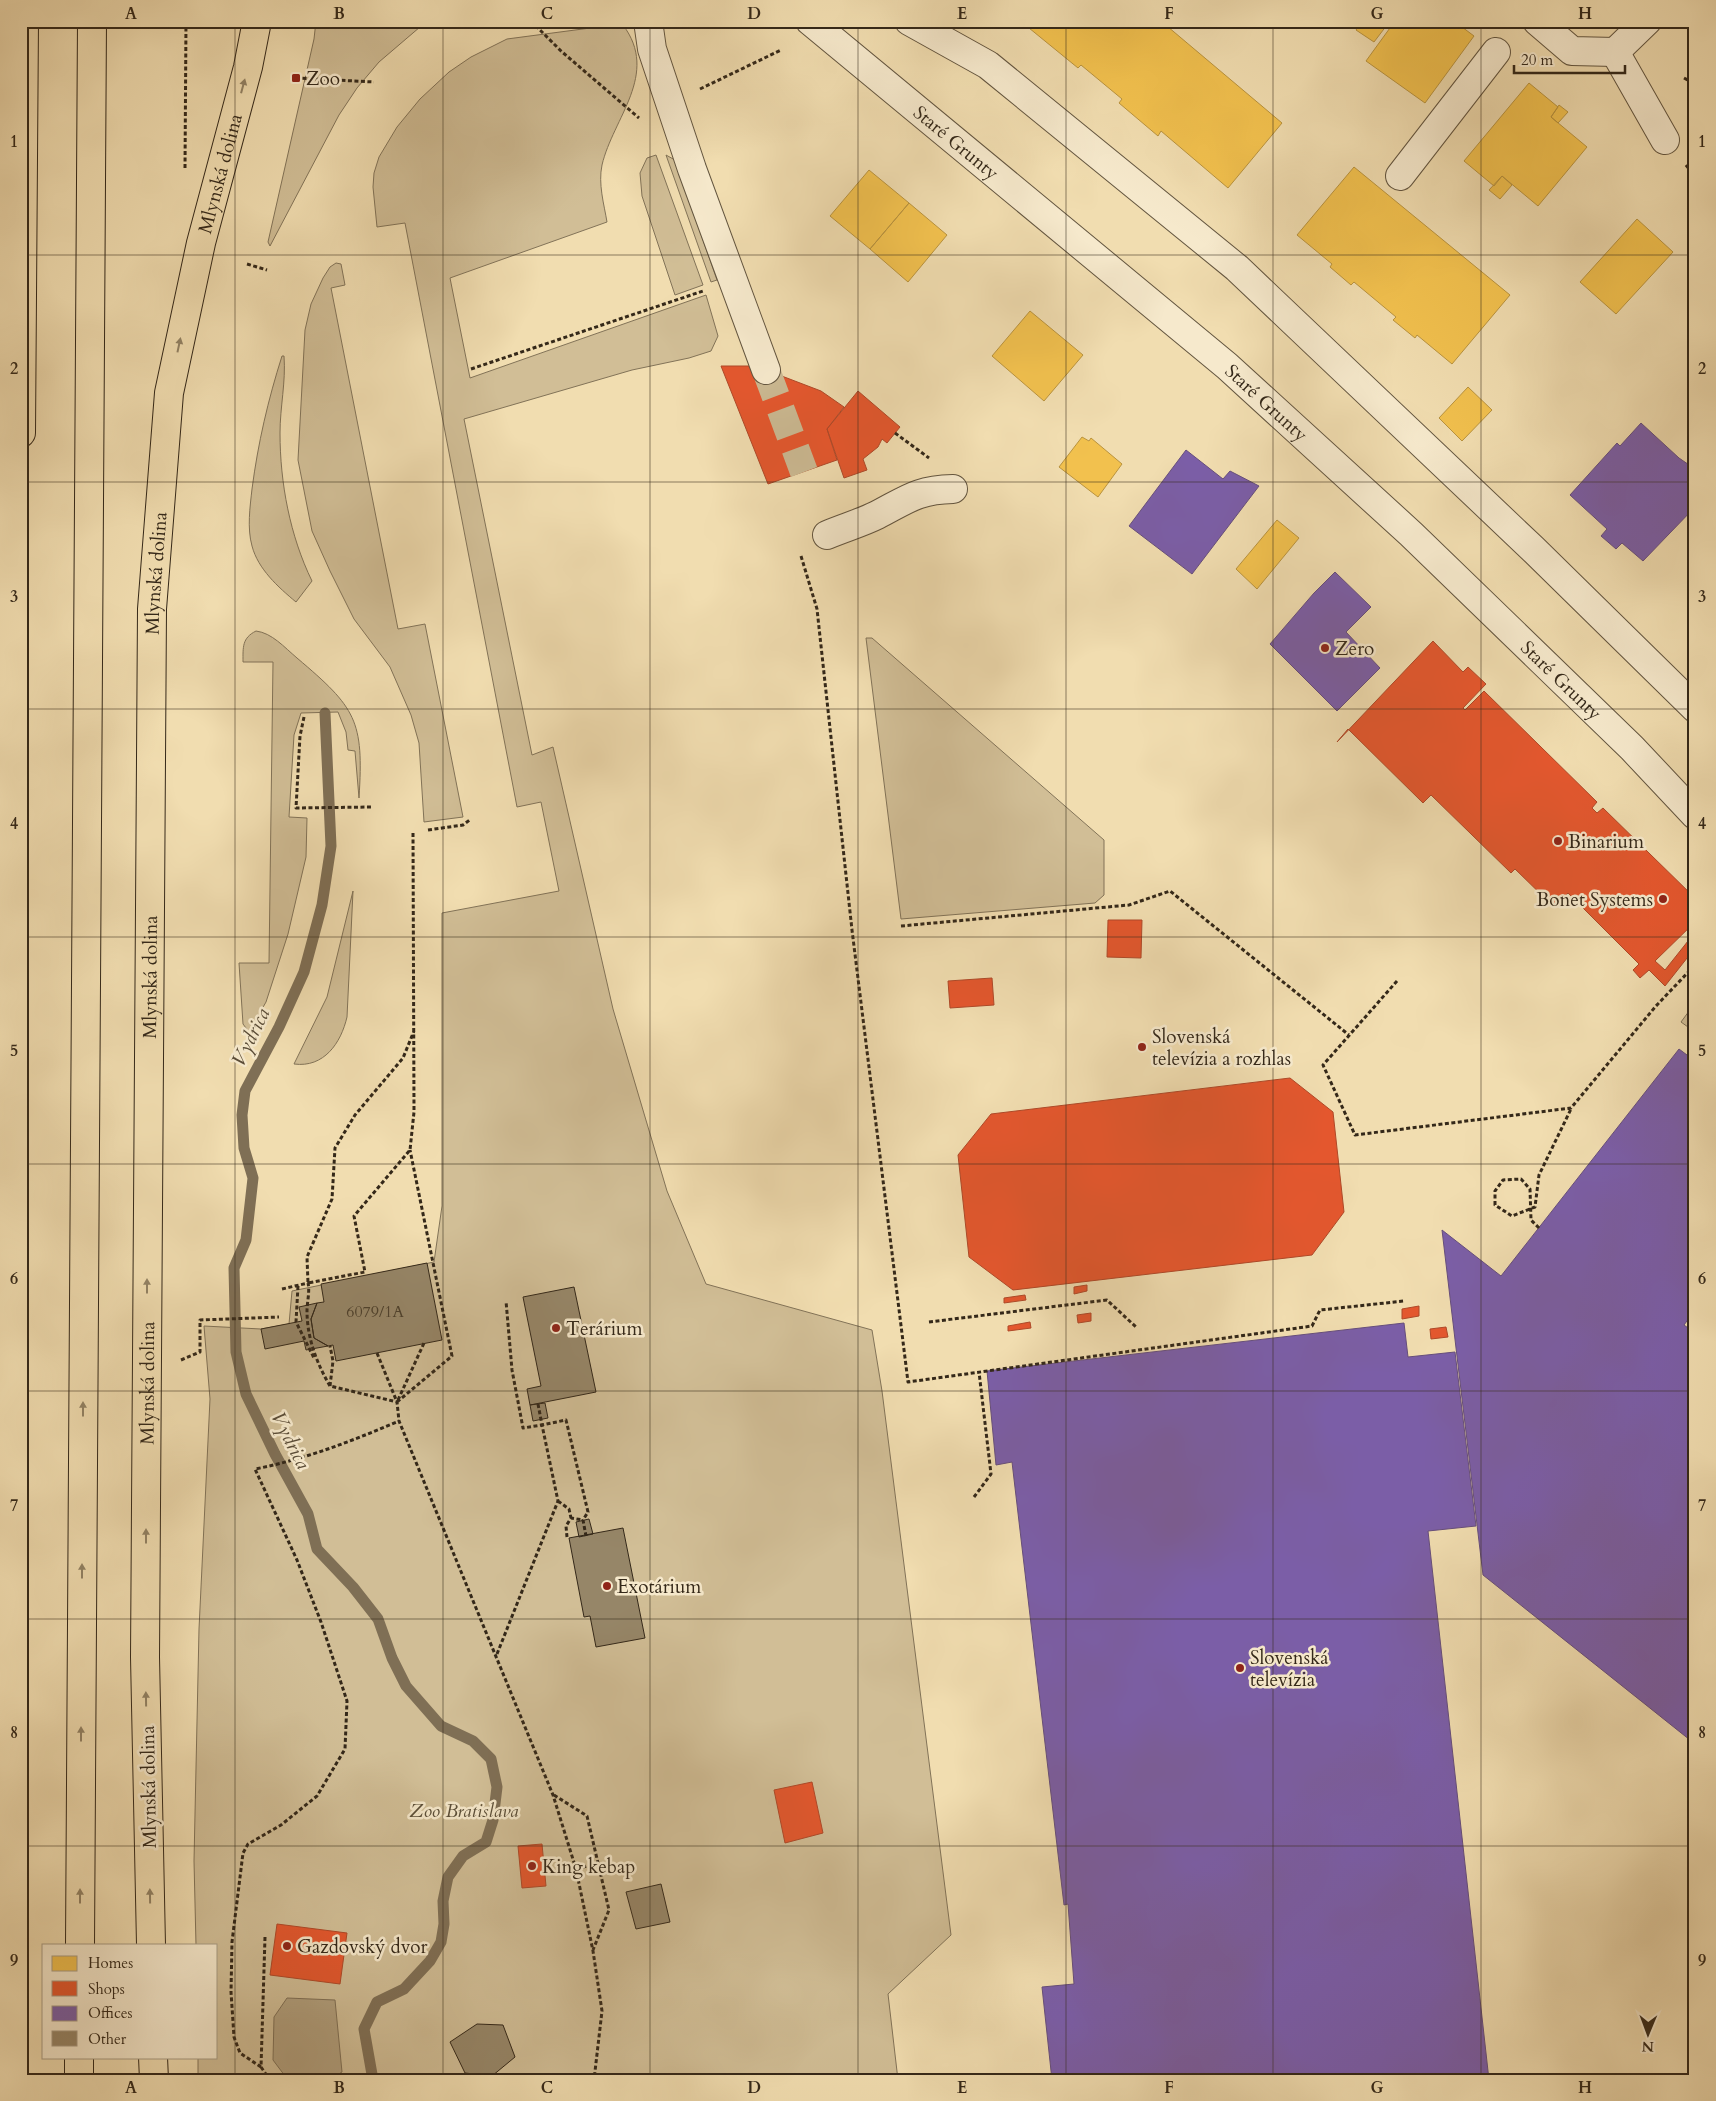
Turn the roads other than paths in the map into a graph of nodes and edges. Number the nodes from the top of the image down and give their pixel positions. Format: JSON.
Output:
{"nodes":[{"id":1,"x":24,"y":21,"type":"edge"},
{"id":2,"x":92,"y":21,"type":"edge"},
{"id":3,"x":257,"y":21,"type":"edge"},
{"id":4,"x":648,"y":21,"type":"edge"},
{"id":5,"x":810,"y":21,"type":"edge"},
{"id":6,"x":909,"y":21,"type":"edge"},
{"id":7,"x":1536,"y":21,"type":"edge"},
{"id":8,"x":1647,"y":21,"type":"edge"},
{"id":9,"x":1496,"y":52,"type":"dead end"},
{"id":10,"x":1615,"y":52,"type":"junction"},
{"id":11,"x":1665,"y":140,"type":"dead end"},
{"id":12,"x":1400,"y":176,"type":"dead end"},
{"id":13,"x":766,"y":370,"type":"tunnel mouth"},
{"id":14,"x":21,"y":433,"type":"edge"},
{"id":15,"x":953,"y":489,"type":"dead end"},
{"id":16,"x":826,"y":535,"type":"dead end"},
{"id":17,"x":1695,"y":708,"type":"edge"},
{"id":18,"x":1695,"y":815,"type":"edge"},
{"id":19,"x":80,"y":1944,"type":"edge"},
{"id":20,"x":151,"y":1944,"type":"edge"},
{"id":21,"x":79,"y":2058,"type":"edge"},
{"id":22,"x":153,"y":2058,"type":"edge"},
{"id":23,"x":79,"y":2080,"type":"edge"},
{"id":24,"x":154,"y":2080,"type":"edge"}],
"edges":[{"from":1,"to":14,"type":"main road"},
{"from":19,"to":2,"type":"main road","one_way":true},
{"from":20,"to":3,"type":"main road","name":"Mlynská dolina","one_way":true},
{"from":4,"to":13,"type":"street"},
{"from":5,"to":18,"type":"street","name":"Staré Grunty"},
{"from":6,"to":17,"type":"street"},
{"from":7,"to":10,"type":"street"},
{"from":8,"to":10,"type":"street"},
{"from":9,"to":12,"type":"street"},
{"from":10,"to":11,"type":"street"},
{"from":15,"to":16,"type":"street"},
{"from":21,"to":23,"type":"main road"},
{"from":22,"to":24,"type":"main road"}]}
